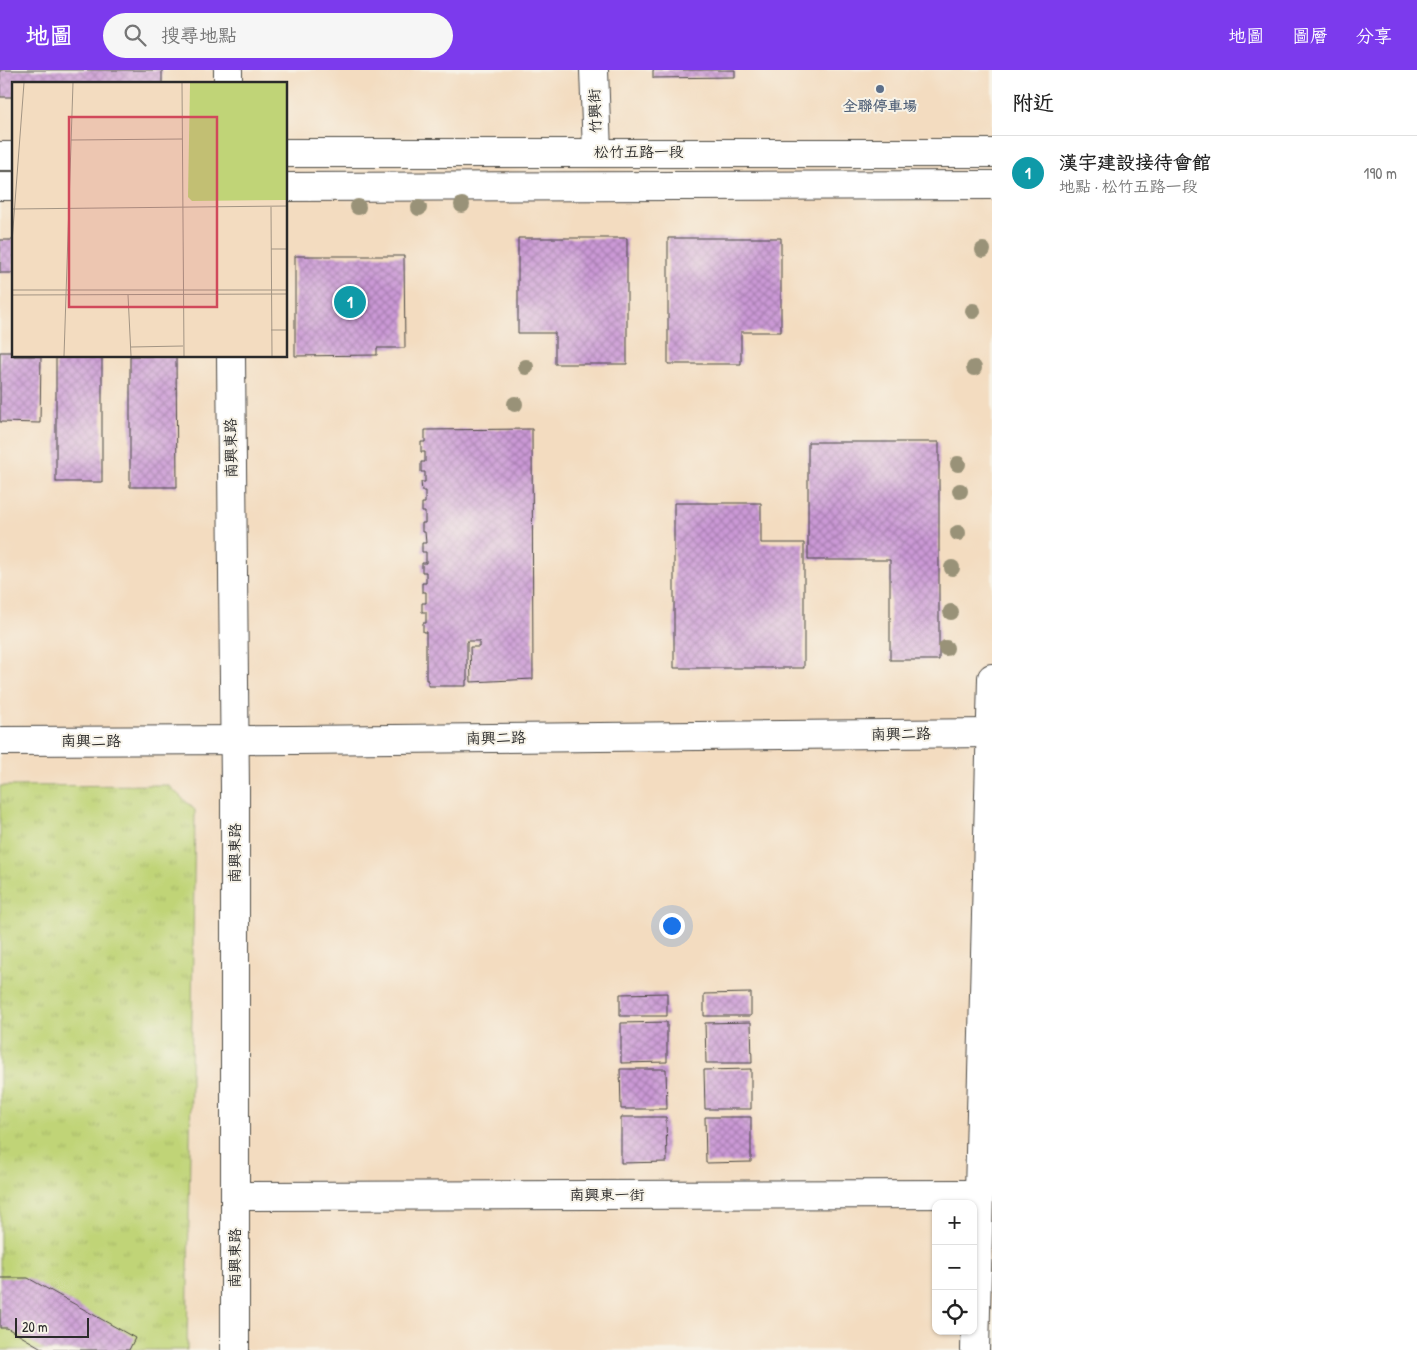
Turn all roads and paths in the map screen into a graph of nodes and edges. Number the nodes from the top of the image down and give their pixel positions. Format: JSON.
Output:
{"nodes":[{"id":1,"x":594,"y":70,"type":"edge"},
{"id":2,"x":597,"y":152,"type":"junction"},
{"id":3,"x":288,"y":153,"type":"edge"},
{"id":4,"x":992,"y":153,"type":"edge"},
{"id":5,"x":992,"y":185,"type":"edge"},
{"id":6,"x":288,"y":187,"type":"edge"},
{"id":7,"x":230,"y":358,"type":"edge"},
{"id":8,"x":992,"y":678,"type":"edge"},
{"id":9,"x":991,"y":733,"type":"edge"},
{"id":10,"x":234,"y":740,"type":"junction"},
{"id":11,"x":0,"y":741,"type":"edge"},
{"id":12,"x":979,"y":1194,"type":"junction"},
{"id":13,"x":235,"y":1196,"type":"junction"},
{"id":14,"x":235,"y":1350,"type":"edge"},
{"id":15,"x":975,"y":1350,"type":"edge"}],
"edges":[{"from":1,"to":2,"type":"street","name":"竹興街"},
{"from":2,"to":3,"type":"street","name":"松竹五路一段"},
{"from":2,"to":4,"type":"street","name":"松竹五路一段"},
{"from":5,"to":6,"type":"street"},
{"from":7,"to":10,"type":"street","name":"南興東路"},
{"from":8,"to":9,"type":"street"},
{"from":9,"to":10,"type":"street","name":"南興二路"},
{"from":9,"to":12,"type":"street"},
{"from":10,"to":11,"type":"street","name":"南興二路"},
{"from":10,"to":13,"type":"street","name":"南興東路"},
{"from":12,"to":13,"type":"street","name":"南興東一街"},
{"from":12,"to":15,"type":"street"},
{"from":13,"to":14,"type":"street","name":"南興東路"}]}
